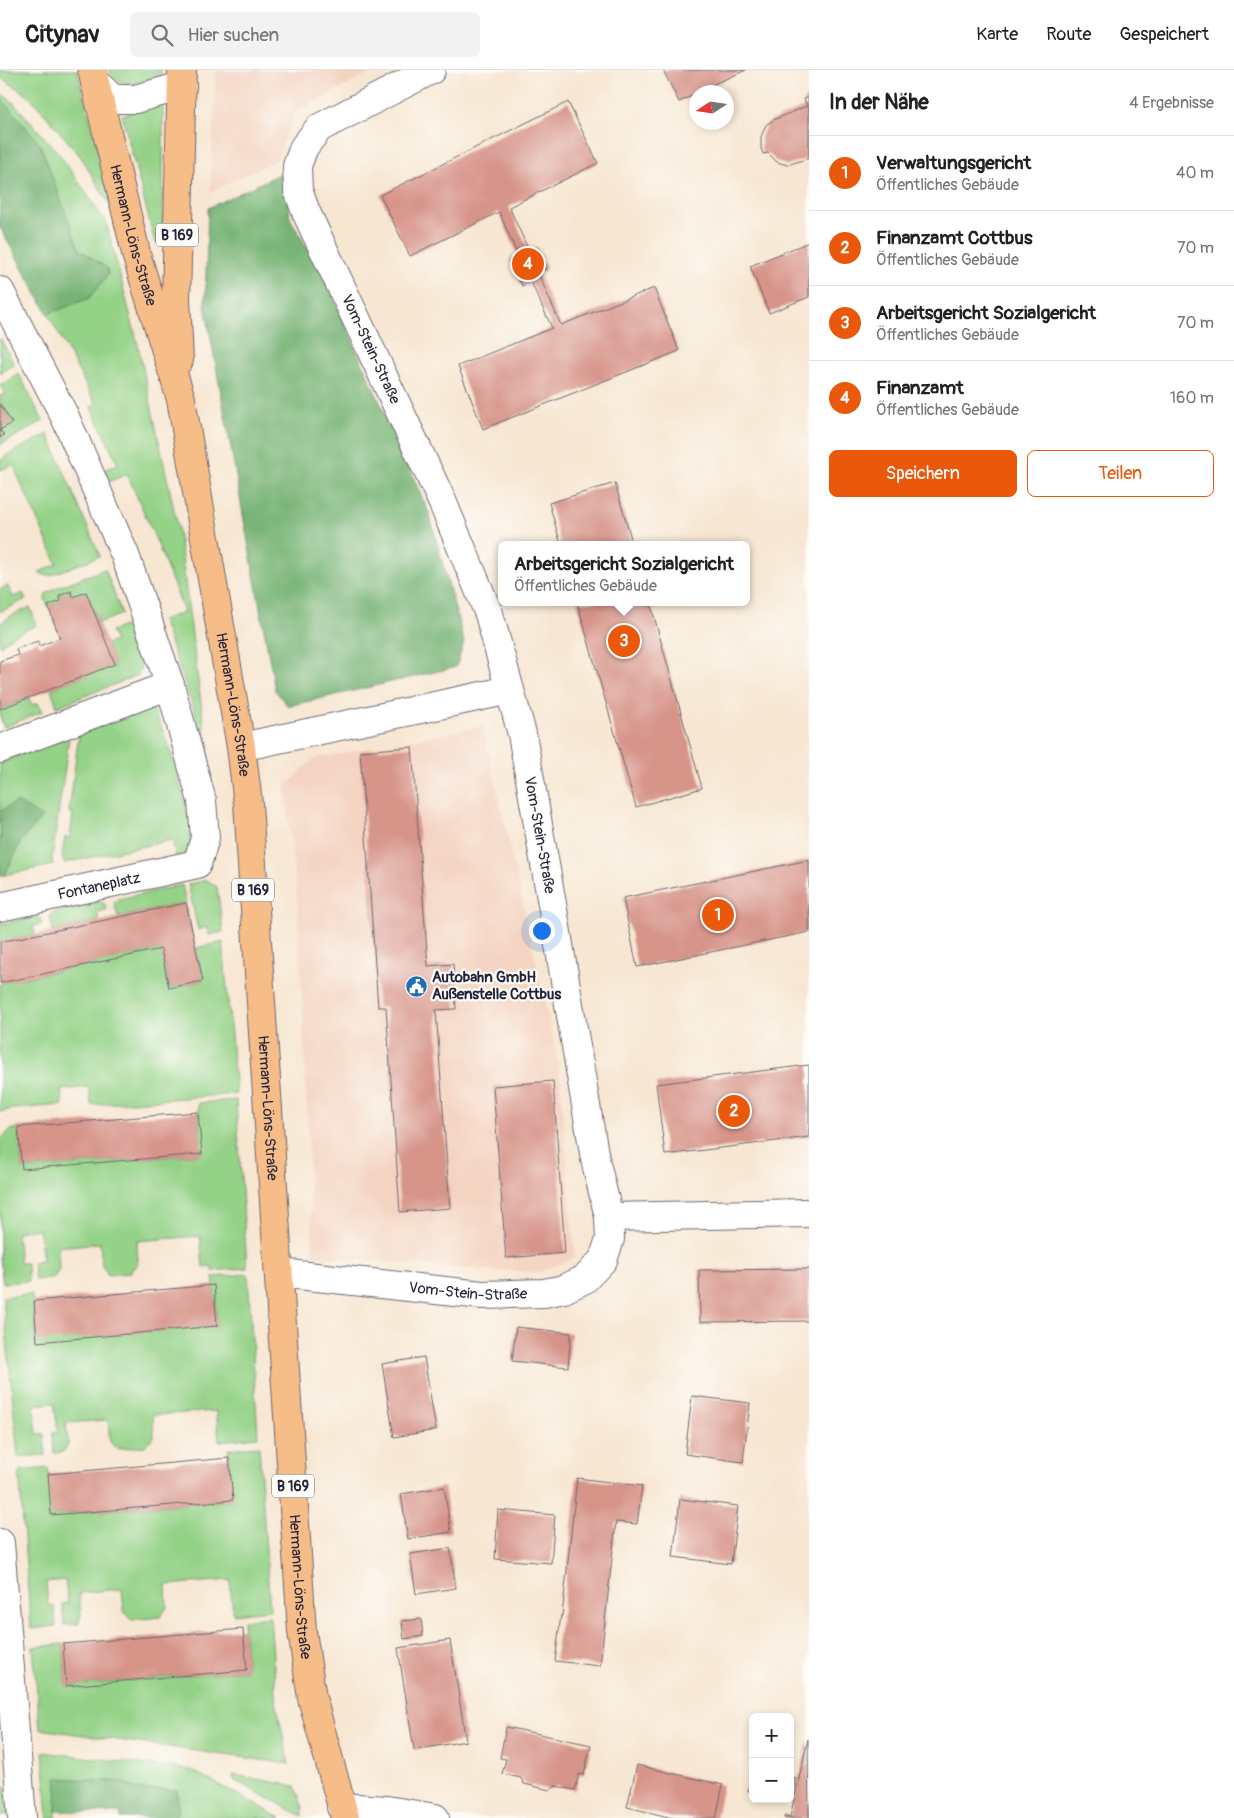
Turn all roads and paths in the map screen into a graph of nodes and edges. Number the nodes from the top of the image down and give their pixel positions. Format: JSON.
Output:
{"nodes":[{"id":1,"x":431,"y":70,"type":"edge"},
{"id":2,"x":93,"y":76,"type":"edge"},
{"id":3,"x":182,"y":78,"type":"edge"},
{"id":4,"x":0,"y":291,"type":"edge"},
{"id":5,"x":181,"y":399,"type":"junction"},
{"id":6,"x":170,"y":684,"type":"junction"},
{"id":7,"x":510,"y":690,"type":"junction"},
{"id":8,"x":241,"y":747,"type":"junction"},
{"id":9,"x":0,"y":748,"type":"edge"},
{"id":10,"x":0,"y":907,"type":"edge"},
{"id":11,"x":809,"y":1213,"type":"edge"},
{"id":12,"x":609,"y":1217,"type":"junction"},
{"id":13,"x":280,"y":1273,"type":"junction"},
{"id":14,"x":0,"y":1543,"type":"edge"},
{"id":15,"x":6,"y":1702,"type":"edge"},
{"id":16,"x":343,"y":1812,"type":"edge"},
{"id":17,"x":22,"y":1818,"type":"edge"},
{"id":18,"x":435,"y":1818,"type":"edge"}],
"edges":[{"from":1,"to":7,"type":"street","name":"Vom-Stein-Straße"},
{"from":2,"to":3,"type":"street"},
{"from":2,"to":5,"type":"main road","name":"Hermann-Löns-Straße","number":"B 169"},
{"from":3,"to":5,"type":"main road","name":"Hermann-Löns-Straße","number":"B 169"},
{"from":4,"to":6,"type":"street"},
{"from":5,"to":8,"type":"main road","name":"Hermann-Löns-Straße","number":"B 169"},
{"from":6,"to":9,"type":"street"},
{"from":6,"to":10,"type":"street","name":"Fontaneplatz"},
{"from":7,"to":8,"type":"street"},
{"from":7,"to":12,"type":"street","name":"Vom-Stein-Straße"},
{"from":8,"to":13,"type":"main road","name":"Hermann-Löns-Straße","number":"B 169"},
{"from":11,"to":12,"type":"street"},
{"from":12,"to":13,"type":"street","name":"Vom-Stein-Straße"},
{"from":13,"to":16,"type":"main road","name":"Hermann-Löns-Straße","number":"B 169"},
{"from":14,"to":15,"type":"street"},
{"from":15,"to":17,"type":"street"},
{"from":16,"to":18,"type":"street"}]}
